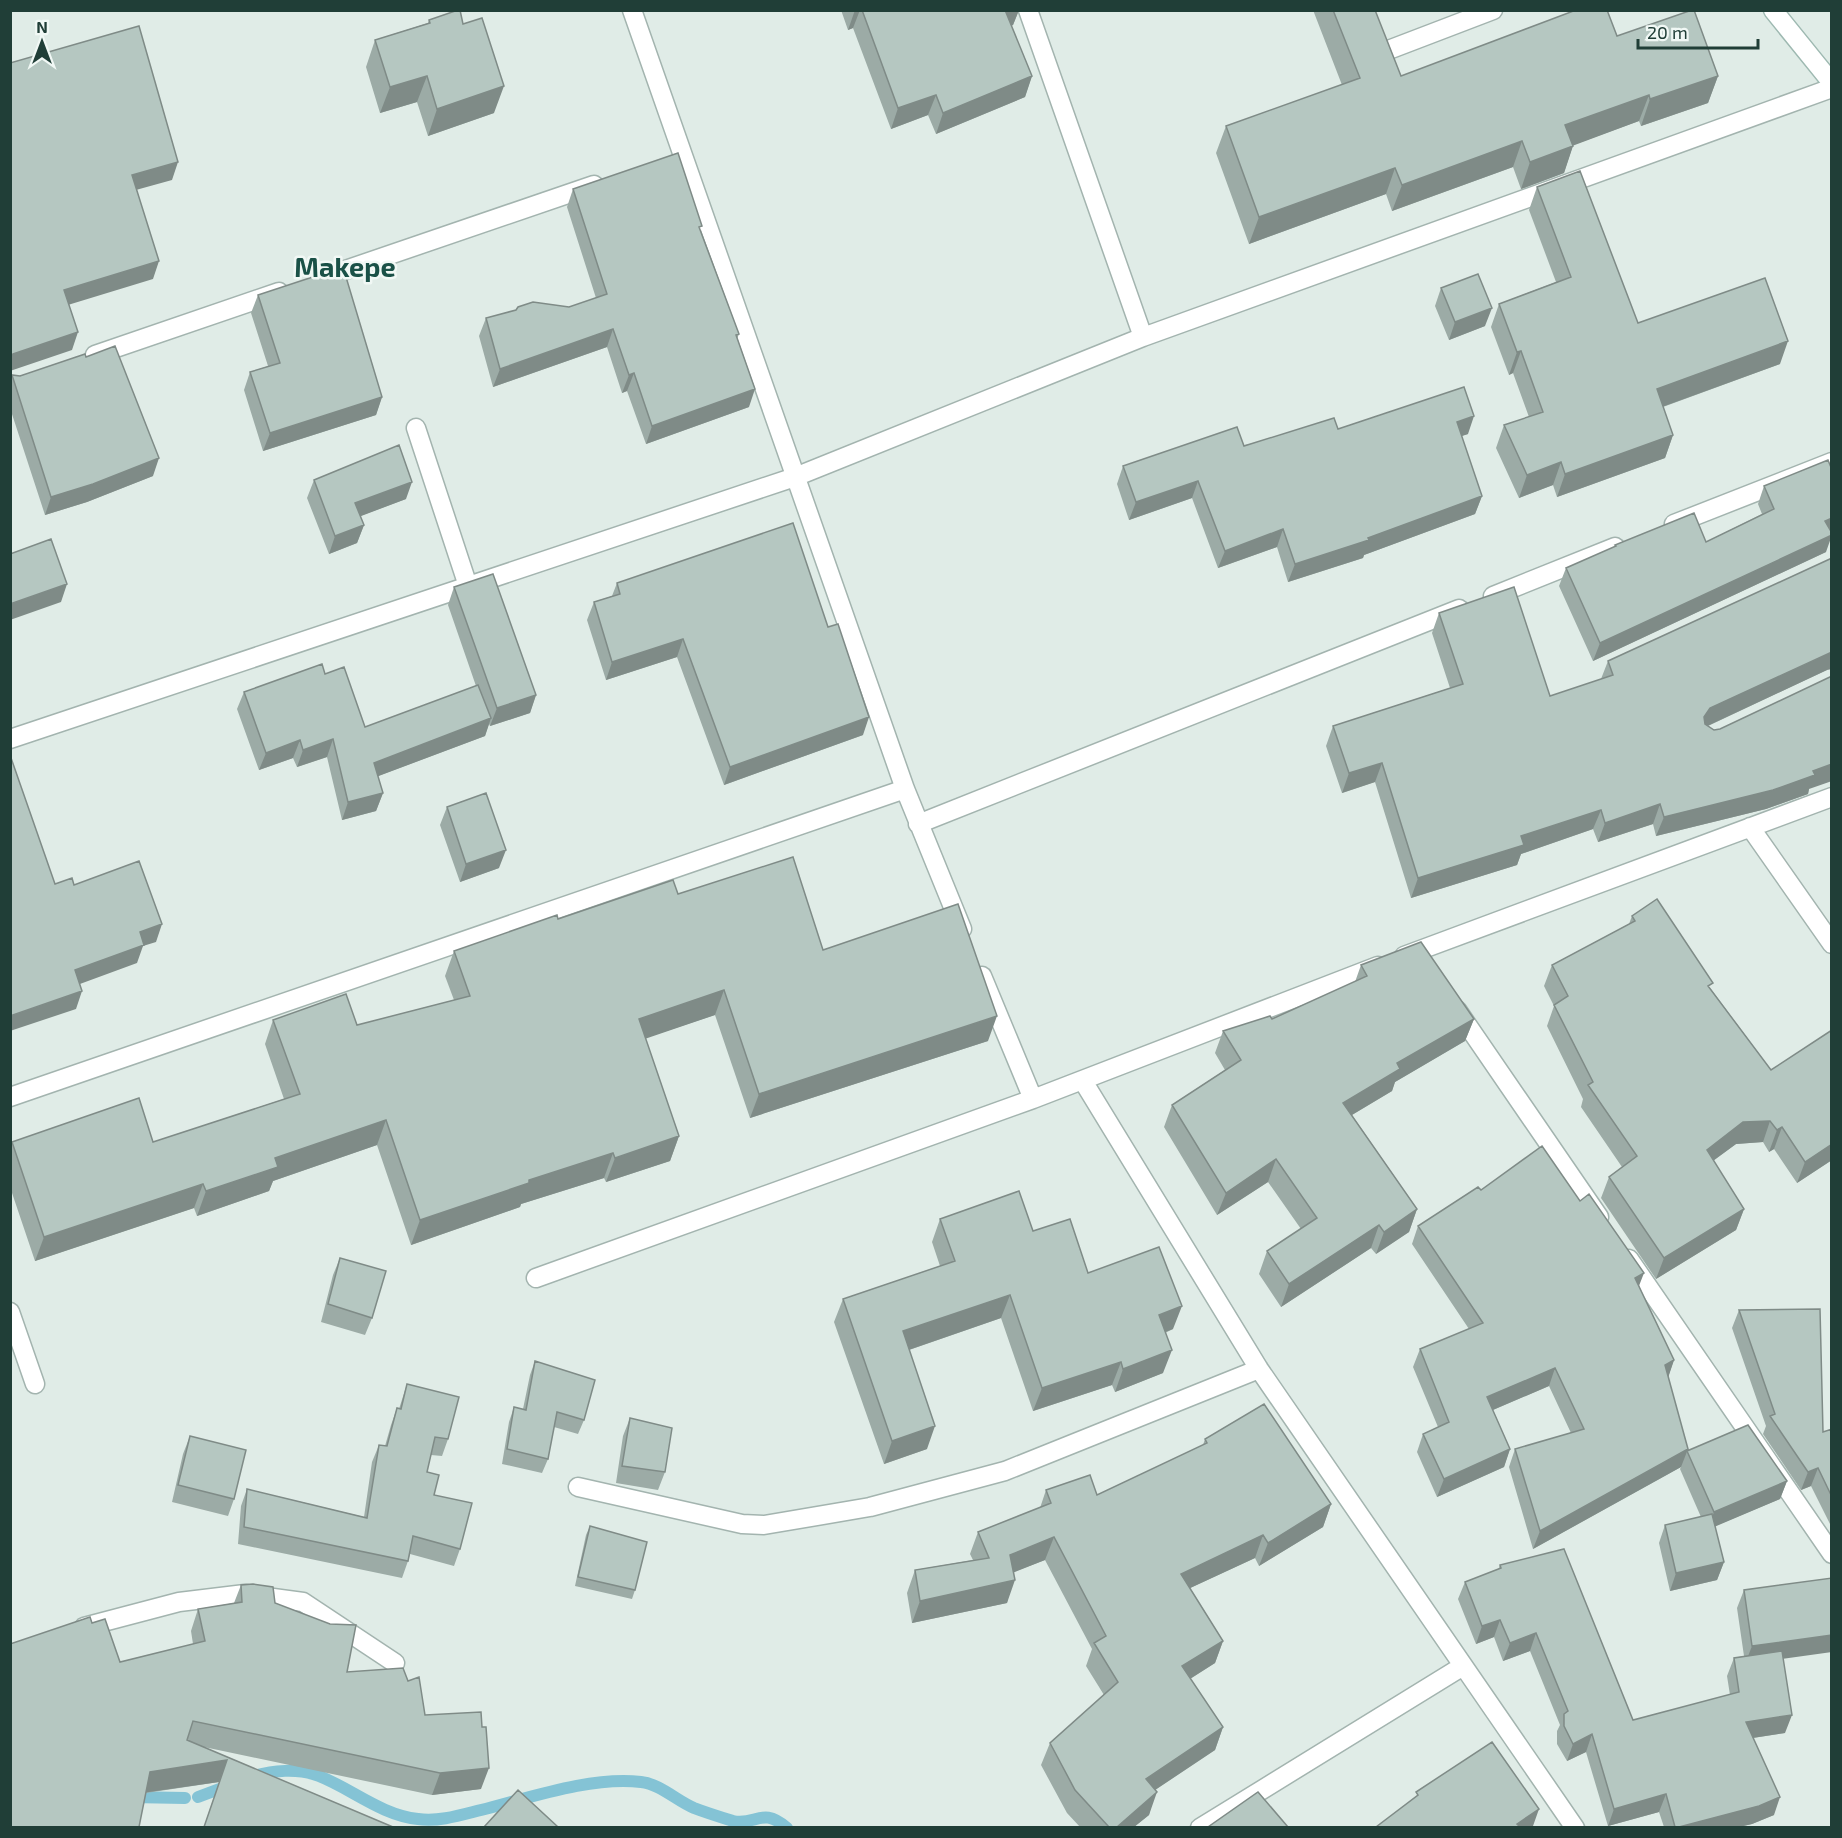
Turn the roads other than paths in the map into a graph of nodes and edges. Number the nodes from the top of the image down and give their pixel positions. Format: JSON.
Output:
{"nodes":[{"id":1,"x":632,"y":10,"type":"edge"},
{"id":2,"x":1028,"y":10,"type":"edge"},
{"id":3,"x":1493,"y":10,"type":"edge"},
{"id":4,"x":1773,"y":10,"type":"edge"},
{"id":5,"x":1391,"y":49,"type":"edge"},
{"id":6,"x":1832,"y":83,"type":"edge"},
{"id":7,"x":1832,"y":88,"type":"edge"},
{"id":8,"x":615,"y":178,"type":"edge"},
{"id":9,"x":1143,"y":338,"type":"junction"},
{"id":10,"x":78,"y":360,"type":"edge"},
{"id":11,"x":416,"y":428,"type":"dead end"},
{"id":12,"x":1832,"y":462,"type":"edge"},
{"id":13,"x":795,"y":477,"type":"junction"},
{"id":14,"x":1653,"y":532,"type":"edge"},
{"id":15,"x":1631,"y":541,"type":"edge"},
{"id":16,"x":468,"y":586,"type":"junction"},
{"id":17,"x":10,"y":739,"type":"edge"},
{"id":18,"x":905,"y":789,"type":"junction"},
{"id":19,"x":1832,"y":797,"type":"edge"},
{"id":20,"x":918,"y":824,"type":"junction"},
{"id":21,"x":1750,"y":827,"type":"junction"},
{"id":22,"x":1832,"y":944,"type":"edge"},
{"id":23,"x":1417,"y":951,"type":"junction"},
{"id":24,"x":1430,"y":971,"type":"edge"},
{"id":25,"x":1444,"y":991,"type":"edge"},
{"id":26,"x":1083,"y":1081,"type":"junction"},
{"id":27,"x":10,"y":1097,"type":"edge"},
{"id":28,"x":1034,"y":1099,"type":"junction"},
{"id":29,"x":1607,"y":1228,"type":"edge"},
{"id":30,"x":1621,"y":1248,"type":"edge"},
{"id":31,"x":536,"y":1278,"type":"dead end"},
{"id":32,"x":10,"y":1312,"type":"edge"},
{"id":33,"x":1259,"y":1369,"type":"junction"},
{"id":34,"x":35,"y":1384,"type":"dead end"},
{"id":35,"x":578,"y":1487,"type":"dead end"},
{"id":36,"x":1832,"y":1554,"type":"edge"},
{"id":37,"x":67,"y":1631,"type":"edge"},
{"id":38,"x":395,"y":1663,"type":"dead end"},
{"id":39,"x":1463,"y":1666,"type":"junction"},
{"id":40,"x":1200,"y":1827,"type":"edge"},
{"id":41,"x":1575,"y":1827,"type":"edge"}],
"edges":[{"from":1,"to":13,"type":"street"},
{"from":2,"to":9,"type":"street"},
{"from":3,"to":5,"type":"street"},
{"from":4,"to":6,"type":"street"},
{"from":7,"to":9,"type":"street"},
{"from":8,"to":10,"type":"street"},
{"from":9,"to":13,"type":"street"},
{"from":11,"to":16,"type":"street"},
{"from":12,"to":14,"type":"street"},
{"from":13,"to":16,"type":"street"},
{"from":13,"to":18,"type":"street"},
{"from":15,"to":20,"type":"street"},
{"from":16,"to":17,"type":"street"},
{"from":18,"to":20,"type":"street"},
{"from":18,"to":27,"type":"street"},
{"from":19,"to":21,"type":"street"},
{"from":20,"to":28,"type":"street"},
{"from":21,"to":22,"type":"street"},
{"from":21,"to":23,"type":"street"},
{"from":23,"to":24,"type":"street"},
{"from":23,"to":26,"type":"street"},
{"from":25,"to":29,"type":"street"},
{"from":26,"to":28,"type":"street"},
{"from":26,"to":33,"type":"street"},
{"from":28,"to":31,"type":"street"},
{"from":30,"to":36,"type":"street"},
{"from":32,"to":34,"type":"street"},
{"from":33,"to":35,"type":"street"},
{"from":33,"to":39,"type":"street"},
{"from":37,"to":38,"type":"street"},
{"from":39,"to":40,"type":"street"},
{"from":39,"to":41,"type":"street"}]}
